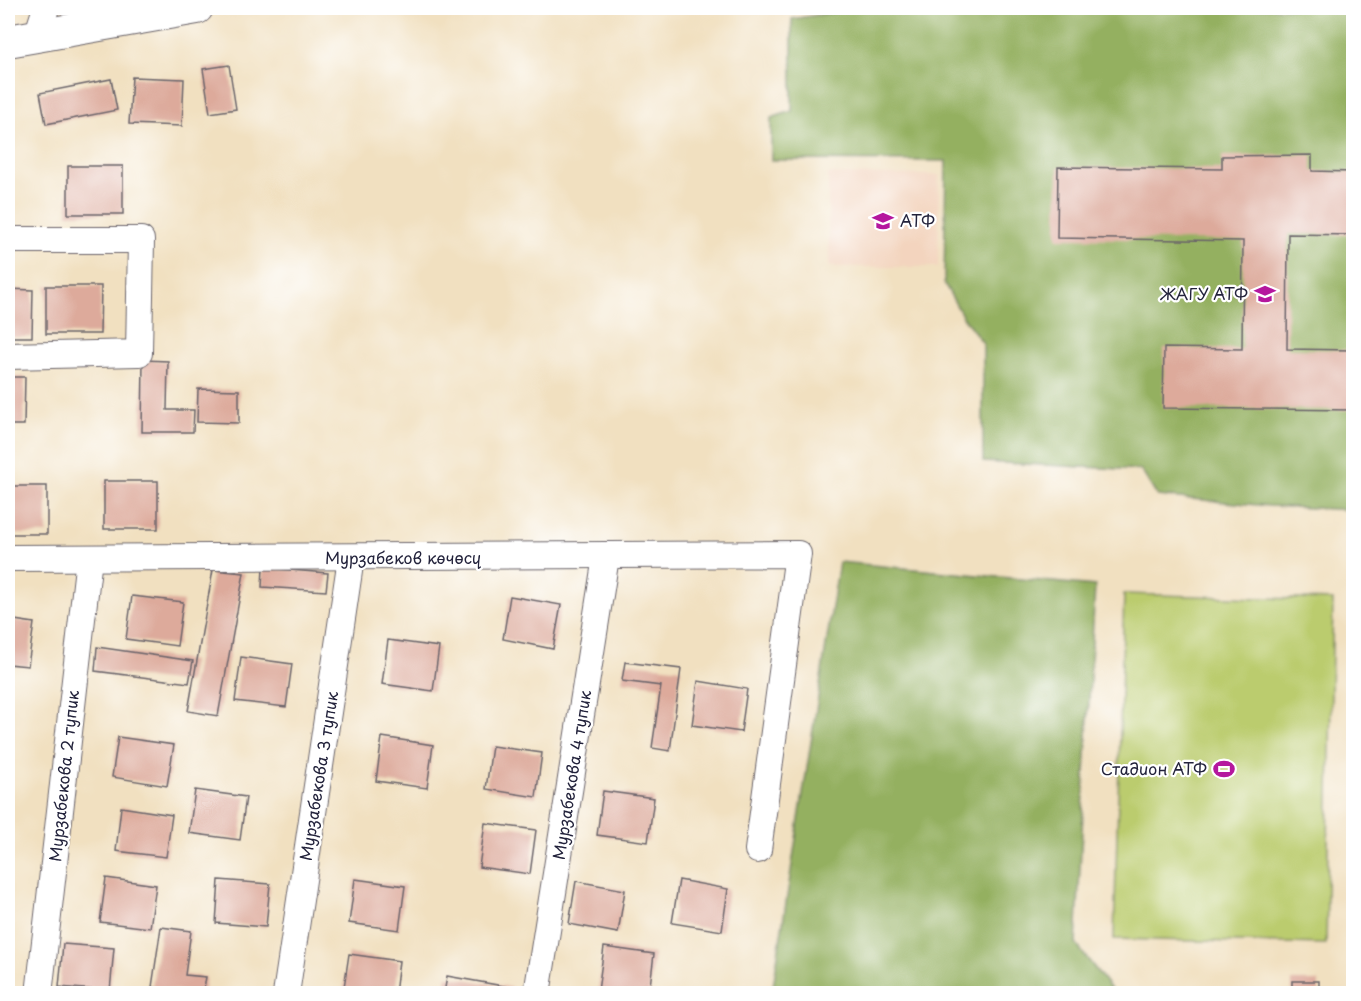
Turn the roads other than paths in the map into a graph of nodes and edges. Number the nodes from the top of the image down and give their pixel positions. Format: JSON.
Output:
{"nodes":[{"id":1,"x":197,"y":8,"type":"edge"},
{"id":2,"x":30,"y":28,"type":"edge"},
{"id":3,"x":8,"y":240,"type":"edge"},
{"id":4,"x":8,"y":356,"type":"edge"},
{"id":5,"x":606,"y":557,"type":"junction"},
{"id":6,"x":8,"y":558,"type":"edge"},
{"id":7,"x":89,"y":558,"type":"junction"},
{"id":8,"x":351,"y":558,"type":"junction"},
{"id":9,"x":758,"y":850,"type":"dead end"},
{"id":10,"x":39,"y":993,"type":"edge"},
{"id":11,"x":286,"y":993,"type":"edge"},
{"id":12,"x":537,"y":993,"type":"edge"}],
"edges":[{"from":1,"to":2,"type":"main road"},
{"from":3,"to":4,"type":"street"},
{"from":5,"to":8,"type":"street","name":"Мурзабеков көчөсү"},
{"from":5,"to":9,"type":"street","name":"Мурзабеков көчөсү"},
{"from":5,"to":12,"type":"street","name":"Мурзабекова 4 тупик"},
{"from":6,"to":7,"type":"street","name":"Мурзабеков көчөсү"},
{"from":7,"to":8,"type":"street","name":"Мурзабеков көчөсү"},
{"from":7,"to":10,"type":"street","name":"Мурзабекова 2 тупик"},
{"from":8,"to":11,"type":"street","name":"Мурзабекова 3 тупик"}]}
